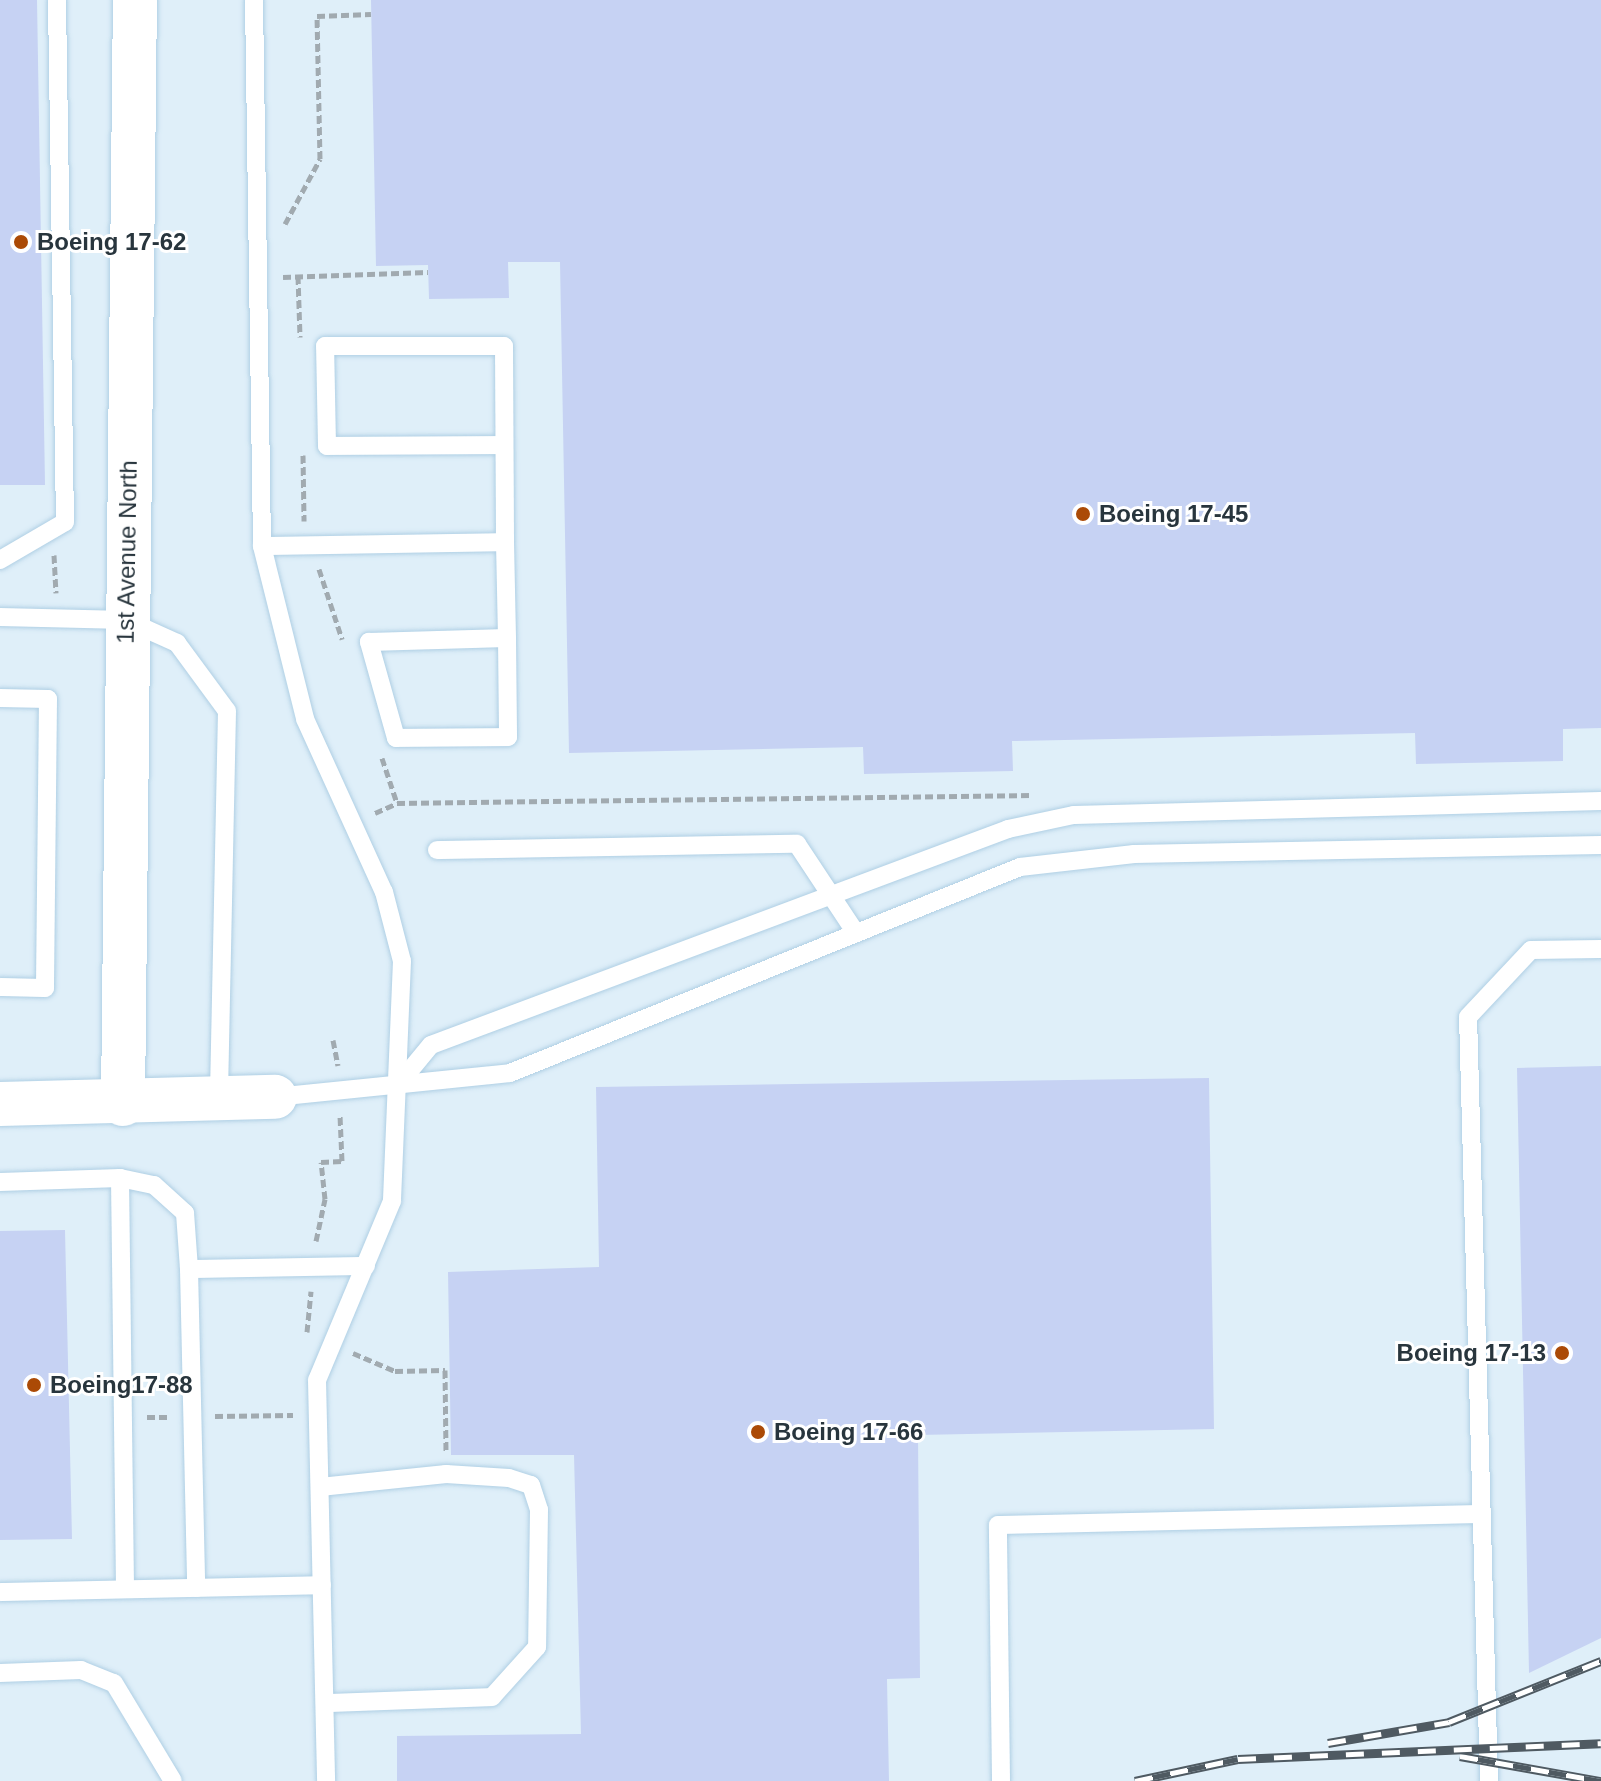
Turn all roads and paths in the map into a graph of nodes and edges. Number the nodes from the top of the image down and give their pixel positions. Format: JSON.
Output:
{"nodes":[{"id":1,"x":57,"y":0,"type":"edge"},
{"id":2,"x":135,"y":0,"type":"edge"},
{"id":3,"x":254,"y":0,"type":"edge"},
{"id":4,"x":371,"y":14,"type":"dead end"},
{"id":5,"x":284,"y":237,"type":"dead end"},
{"id":6,"x":285,"y":263,"type":"dead end"},
{"id":7,"x":428,"y":272,"type":"dead end"},
{"id":8,"x":258,"y":277,"type":"junction"},
{"id":9,"x":285,"y":277,"type":"junction"},
{"id":10,"x":504,"y":445,"type":"junction"},
{"id":11,"x":505,"y":542,"type":"junction"},
{"id":12,"x":262,"y":546,"type":"junction"},
{"id":13,"x":0,"y":560,"type":"edge"},
{"id":14,"x":0,"y":617,"type":"edge"},
{"id":15,"x":126,"y":620,"type":"junction"},
{"id":16,"x":507,"y":638,"type":"junction"},
{"id":17,"x":0,"y":698,"type":"edge"},
{"id":18,"x":1036,"y":795,"type":"dead end"},
{"id":19,"x":1601,"y":801,"type":"edge"},
{"id":20,"x":353,"y":824,"type":"junction"},
{"id":21,"x":1601,"y":845,"type":"edge"},
{"id":22,"x":437,"y":850,"type":"dead end"},
{"id":23,"x":831,"y":896,"type":"junction"},
{"id":24,"x":856,"y":933,"type":"junction"},
{"id":25,"x":1601,"y":949,"type":"edge"},
{"id":26,"x":0,"y":987,"type":"edge"},
{"id":27,"x":402,"y":1080,"type":"junction"},
{"id":28,"x":275,"y":1097,"type":"joint"},
{"id":29,"x":219,"y":1103,"type":"junction"},
{"id":30,"x":0,"y":1104,"type":"edge"},
{"id":31,"x":123,"y":1104,"type":"junction"},
{"id":32,"x":120,"y":1178,"type":"junction"},
{"id":33,"x":0,"y":1182,"type":"edge"},
{"id":34,"x":366,"y":1266,"type":"junction"},
{"id":35,"x":189,"y":1269,"type":"junction"},
{"id":36,"x":306,"y":1337,"type":"dead end"},
{"id":37,"x":330,"y":1346,"type":"junction"},
{"id":38,"x":446,"y":1474,"type":"junction"},
{"id":39,"x":320,"y":1487,"type":"junction"},
{"id":40,"x":1481,"y":1514,"type":"junction"},
{"id":41,"x":322,"y":1585,"type":"junction"},
{"id":42,"x":125,"y":1588,"type":"junction"},
{"id":43,"x":196,"y":1588,"type":"junction"},
{"id":44,"x":0,"y":1592,"type":"edge"},
{"id":45,"x":0,"y":1673,"type":"edge"},
{"id":46,"x":325,"y":1703,"type":"junction"},
{"id":47,"x":173,"y":1781,"type":"edge"},
{"id":48,"x":326,"y":1781,"type":"edge"},
{"id":49,"x":1001,"y":1781,"type":"edge"},
{"id":50,"x":1489,"y":1781,"type":"edge"}],
"edges":[{"from":1,"to":13,"type":"lane"},
{"from":2,"to":15,"type":"street","name":"1st Avenue North"},
{"from":3,"to":8,"type":"lane"},
{"from":4,"to":5,"type":"path"},
{"from":6,"to":9,"type":"path"},
{"from":7,"to":9,"type":"path"},
{"from":8,"to":9,"type":"path"},
{"from":8,"to":12,"type":"lane"},
{"from":10,"to":10,"type":"lane"},
{"from":10,"to":11,"type":"lane"},
{"from":11,"to":12,"type":"lane"},
{"from":11,"to":16,"type":"lane"},
{"from":12,"to":20,"type":"lane"},
{"from":14,"to":15,"type":"lane"},
{"from":15,"to":29,"type":"lane"},
{"from":15,"to":31,"type":"street","name":"1st Avenue North"},
{"from":16,"to":16,"type":"lane"},
{"from":17,"to":26,"type":"lane"},
{"from":18,"to":20,"type":"path"},
{"from":19,"to":23,"type":"lane"},
{"from":20,"to":27,"type":"lane"},
{"from":21,"to":24,"type":"lane"},
{"from":22,"to":23,"type":"lane"},
{"from":23,"to":24,"type":"lane"},
{"from":23,"to":27,"type":"lane"},
{"from":24,"to":27,"type":"lane"},
{"from":25,"to":40,"type":"lane"},
{"from":27,"to":28,"type":"lane"},
{"from":27,"to":34,"type":"lane"},
{"from":28,"to":29,"type":"street"},
{"from":29,"to":31,"type":"street"},
{"from":30,"to":31,"type":"street"},
{"from":32,"to":33,"type":"lane"},
{"from":32,"to":35,"type":"lane"},
{"from":32,"to":42,"type":"lane"},
{"from":34,"to":35,"type":"lane"},
{"from":34,"to":37,"type":"lane"},
{"from":35,"to":43,"type":"lane"},
{"from":36,"to":37,"type":"path"},
{"from":37,"to":38,"type":"path"},
{"from":37,"to":39,"type":"lane"},
{"from":38,"to":39,"type":"lane"},
{"from":38,"to":46,"type":"lane"},
{"from":39,"to":41,"type":"lane"},
{"from":40,"to":49,"type":"lane"},
{"from":40,"to":50,"type":"lane"},
{"from":41,"to":43,"type":"lane"},
{"from":41,"to":46,"type":"lane"},
{"from":42,"to":43,"type":"lane"},
{"from":42,"to":44,"type":"lane"},
{"from":45,"to":47,"type":"lane"},
{"from":46,"to":48,"type":"lane"}]}
